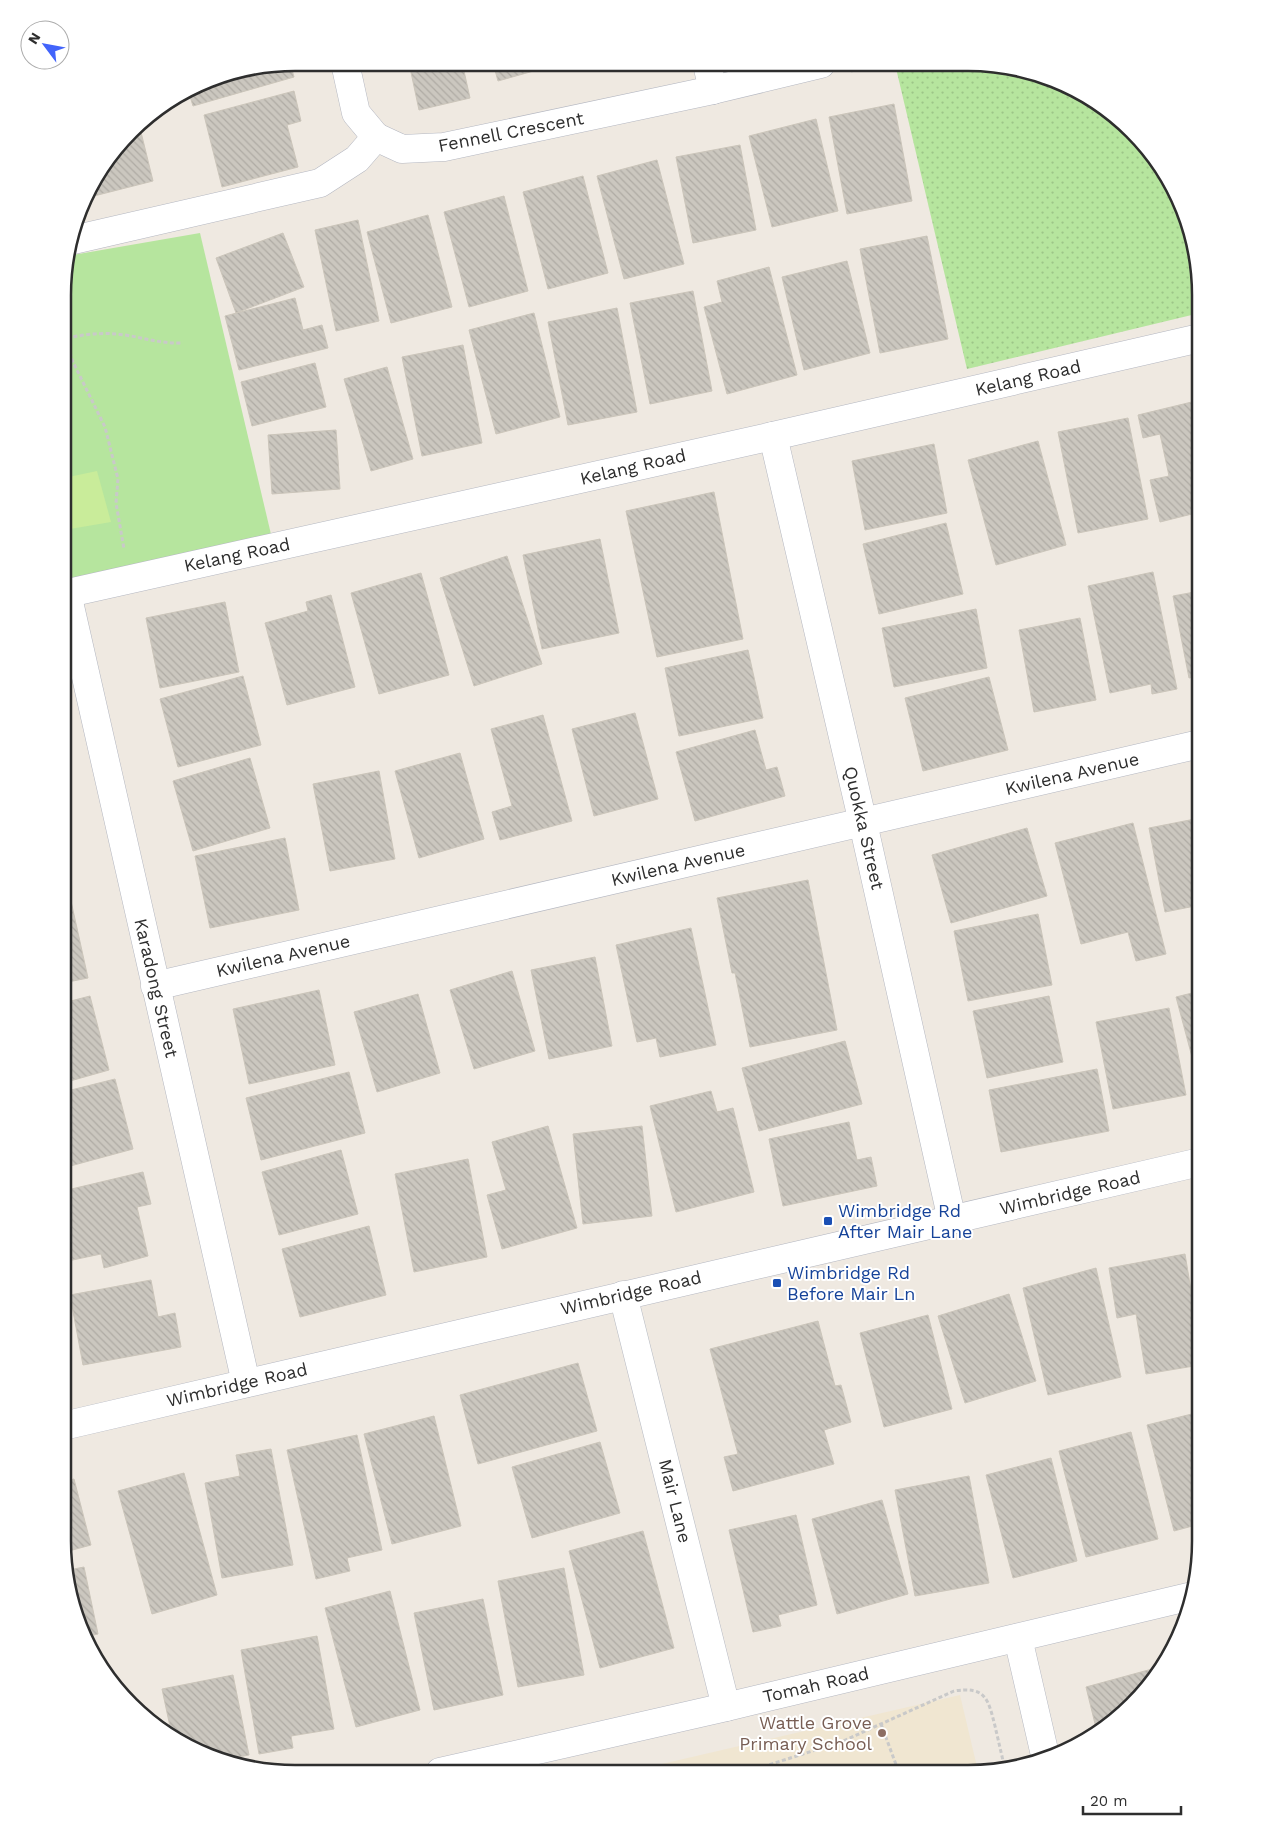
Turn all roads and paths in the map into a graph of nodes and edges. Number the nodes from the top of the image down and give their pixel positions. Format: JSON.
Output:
{"nodes":[{"id":1,"x":347,"y":71,"type":"edge"},
{"id":2,"x":709,"y":71,"type":"edge"},
{"id":3,"x":792,"y":71,"type":"edge"},
{"id":4,"x":713,"y":90,"type":"junction"},
{"id":5,"x":376,"y":137,"type":"junction"},
{"id":6,"x":79,"y":239,"type":"edge"},
{"id":7,"x":71,"y":337,"type":"edge"},
{"id":8,"x":1192,"y":340,"type":"edge"},
{"id":9,"x":183,"y":343,"type":"dead end"},
{"id":10,"x":71,"y":356,"type":"edge"},
{"id":11,"x":773,"y":436,"type":"junction"},
{"id":12,"x":133,"y":578,"type":"junction"},
{"id":13,"x":71,"y":593,"type":"edge"},
{"id":14,"x":71,"y":620,"type":"edge"},
{"id":15,"x":1192,"y":746,"type":"edge"},
{"id":16,"x":863,"y":822,"type":"junction"},
{"id":17,"x":155,"y":986,"type":"junction"},
{"id":18,"x":1192,"y":1164,"type":"edge"},
{"id":19,"x":952,"y":1220,"type":"junction"},
{"id":20,"x":623,"y":1295,"type":"junction"},
{"id":21,"x":246,"y":1383,"type":"junction"},
{"id":22,"x":71,"y":1424,"type":"edge"},
{"id":23,"x":1184,"y":1598,"type":"edge"},
{"id":24,"x":1018,"y":1638,"type":"junction"},
{"id":25,"x":726,"y":1707,"type":"junction"},
{"id":26,"x":881,"y":1724,"type":"junction"},
{"id":27,"x":1044,"y":1751,"type":"edge"},
{"id":28,"x":1003,"y":1762,"type":"edge"},
{"id":29,"x":471,"y":1765,"type":"edge"},
{"id":30,"x":768,"y":1765,"type":"edge"},
{"id":31,"x":896,"y":1765,"type":"edge"}],
"edges":[{"from":1,"to":5,"type":"street"},
{"from":2,"to":4,"type":"street"},
{"from":3,"to":4,"type":"street","name":"Fennell Crescent"},
{"from":4,"to":5,"type":"street","name":"Fennell Crescent"},
{"from":5,"to":6,"type":"street"},
{"from":7,"to":9,"type":"path"},
{"from":8,"to":11,"type":"street","name":"Kelang Road"},
{"from":10,"to":12,"type":"path"},
{"from":11,"to":12,"type":"street","name":"Kelang Road"},
{"from":11,"to":16,"type":"street","name":"Quokka Street"},
{"from":12,"to":13,"type":"street","name":"Kelang Road"},
{"from":14,"to":17,"type":"street","name":"Karadong Street"},
{"from":15,"to":16,"type":"street","name":"Kwilena Avenue"},
{"from":16,"to":17,"type":"street","name":"Kwilena Avenue"},
{"from":16,"to":19,"type":"street","name":"Quokka Street"},
{"from":17,"to":21,"type":"street","name":"Karadong Street"},
{"from":18,"to":19,"type":"street","name":"Wimbridge Road"},
{"from":19,"to":20,"type":"street","name":"Wimbridge Road"},
{"from":20,"to":21,"type":"street","name":"Wimbridge Road"},
{"from":20,"to":25,"type":"street","name":"Mair Lane"},
{"from":21,"to":22,"type":"street","name":"Wimbridge Road"},
{"from":23,"to":24,"type":"street","name":"Tomah Road"},
{"from":24,"to":25,"type":"street","name":"Tomah Road"},
{"from":24,"to":27,"type":"street"},
{"from":25,"to":29,"type":"street","name":"Tomah Road"},
{"from":26,"to":28,"type":"path"},
{"from":26,"to":30,"type":"path"},
{"from":26,"to":31,"type":"path"}]}
